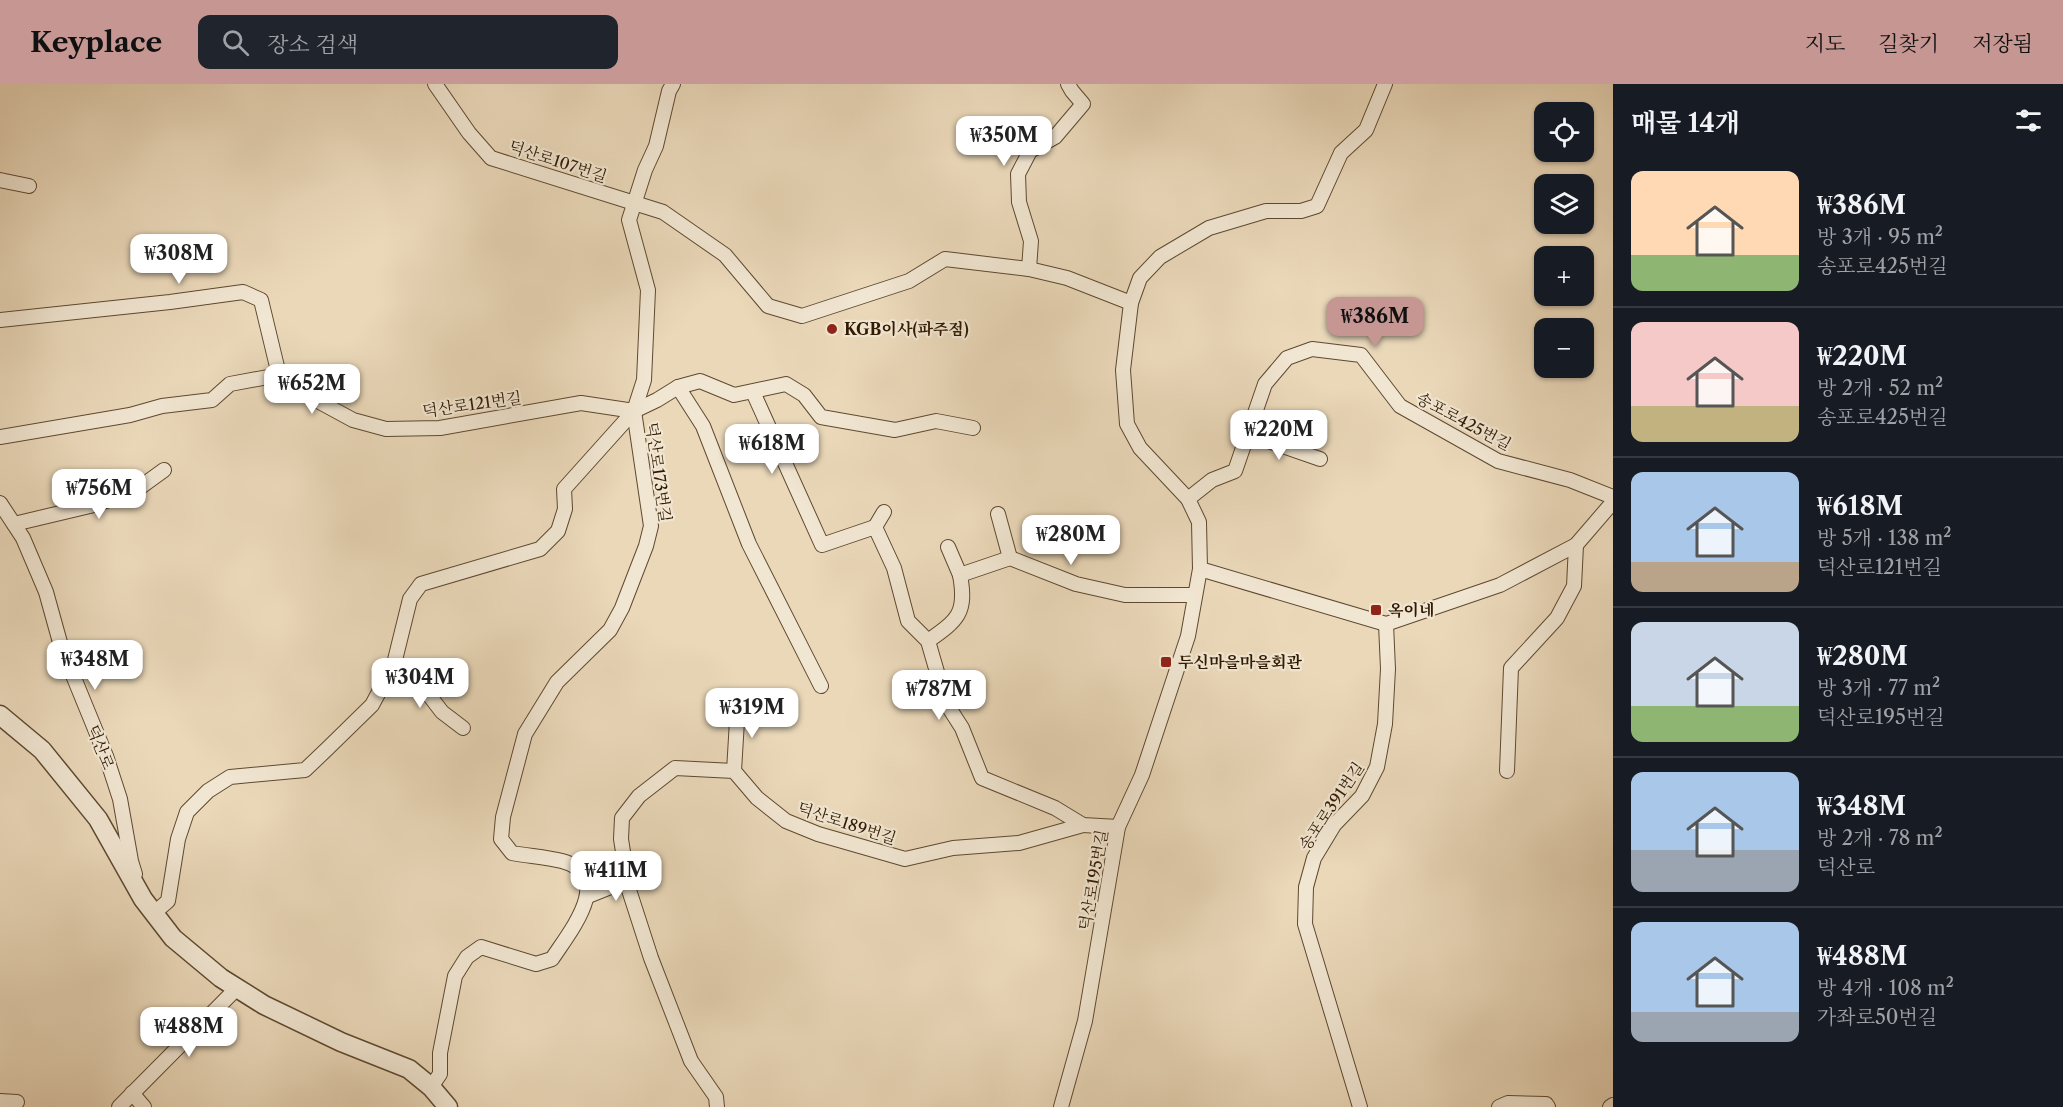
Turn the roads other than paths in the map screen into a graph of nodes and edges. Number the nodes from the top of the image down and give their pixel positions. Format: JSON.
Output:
{"nodes":[{"id":1,"x":435,"y":84,"type":"edge"},
{"id":2,"x":673,"y":84,"type":"edge"},
{"id":3,"x":1068,"y":84,"type":"edge"},
{"id":4,"x":1385,"y":84,"type":"edge"},
{"id":5,"x":0,"y":180,"type":"edge"},
{"id":6,"x":29,"y":186,"type":"dead end"},
{"id":7,"x":634,"y":203,"type":"junction"},
{"id":8,"x":1029,"y":269,"type":"junction"},
{"id":9,"x":1131,"y":303,"type":"junction"},
{"id":10,"x":0,"y":320,"type":"edge"},
{"id":11,"x":279,"y":375,"type":"junction"},
{"id":12,"x":678,"y":387,"type":"junction"},
{"id":13,"x":753,"y":393,"type":"junction"},
{"id":14,"x":634,"y":411,"type":"junction"},
{"id":15,"x":973,"y":428,"type":"dead end"},
{"id":16,"x":1248,"y":434,"type":"junction"},
{"id":17,"x":0,"y":437,"type":"edge"},
{"id":18,"x":1320,"y":459,"type":"dead end"},
{"id":19,"x":164,"y":470,"type":"dead end"},
{"id":20,"x":1613,"y":497,"type":"edge"},
{"id":21,"x":1188,"y":499,"type":"junction"},
{"id":22,"x":1613,"y":502,"type":"edge"},
{"id":23,"x":0,"y":503,"type":"edge"},
{"id":24,"x":884,"y":512,"type":"dead end"},
{"id":25,"x":998,"y":514,"type":"dead end"},
{"id":26,"x":14,"y":524,"type":"junction"},
{"id":27,"x":875,"y":527,"type":"junction"},
{"id":28,"x":1576,"y":545,"type":"junction"},
{"id":29,"x":948,"y":547,"type":"dead end"},
{"id":30,"x":1010,"y":558,"type":"junction"},
{"id":31,"x":1200,"y":569,"type":"junction"},
{"id":32,"x":960,"y":574,"type":"junction"},
{"id":33,"x":1196,"y":595,"type":"junction"},
{"id":34,"x":1386,"y":624,"type":"junction"},
{"id":35,"x":928,"y":641,"type":"junction"},
{"id":36,"x":394,"y":664,"type":"junction"},
{"id":37,"x":821,"y":686,"type":"dead end"},
{"id":38,"x":738,"y":704,"type":"dead end"},
{"id":39,"x":0,"y":715,"type":"edge"},
{"id":40,"x":464,"y":728,"type":"dead end"},
{"id":41,"x":734,"y":771,"type":"junction"},
{"id":42,"x":1507,"y":771,"type":"dead end"},
{"id":43,"x":1083,"y":825,"type":"junction"},
{"id":44,"x":1118,"y":827,"type":"junction"},
{"id":45,"x":627,"y":876,"type":"junction"},
{"id":46,"x":588,"y":896,"type":"junction"},
{"id":47,"x":149,"y":906,"type":"junction"},
{"id":48,"x":237,"y":988,"type":"junction"},
{"id":49,"x":431,"y":1087,"type":"junction"},
{"id":50,"x":132,"y":1093,"type":"junction"},
{"id":51,"x":0,"y":1101,"type":"edge"},
{"id":52,"x":17,"y":1102,"type":"dead end"},
{"id":53,"x":119,"y":1107,"type":"edge"},
{"id":54,"x":144,"y":1107,"type":"edge"},
{"id":55,"x":448,"y":1107,"type":"edge"},
{"id":56,"x":717,"y":1107,"type":"edge"},
{"id":57,"x":1061,"y":1107,"type":"edge"},
{"id":58,"x":1360,"y":1107,"type":"edge"},
{"id":59,"x":1498,"y":1107,"type":"edge"},
{"id":60,"x":1548,"y":1107,"type":"edge"}],
"edges":[{"from":1,"to":7,"type":"street","name":"덕산로107번길"},
{"from":2,"to":7,"type":"street"},
{"from":3,"to":8,"type":"street"},
{"from":4,"to":9,"type":"street","name":"덕산로195번길"},
{"from":5,"to":6,"type":"street"},
{"from":7,"to":8,"type":"street"},
{"from":7,"to":14,"type":"street"},
{"from":8,"to":9,"type":"street"},
{"from":9,"to":21,"type":"street","name":"덕산로195번길"},
{"from":10,"to":11,"type":"street"},
{"from":11,"to":14,"type":"street","name":"덕산로121번길"},
{"from":11,"to":17,"type":"street"},
{"from":12,"to":13,"type":"street"},
{"from":12,"to":14,"type":"street"},
{"from":12,"to":37,"type":"street"},
{"from":13,"to":15,"type":"street"},
{"from":13,"to":27,"type":"street"},
{"from":14,"to":36,"type":"street","name":"덕산로173번길"},
{"from":14,"to":46,"type":"street","name":"덕산로173번길"},
{"from":16,"to":18,"type":"street"},
{"from":16,"to":20,"type":"street","name":"송포로425번길"},
{"from":16,"to":21,"type":"street","name":"송포로425번길"},
{"from":19,"to":26,"type":"street"},
{"from":21,"to":31,"type":"street","name":"덕산로195번길"},
{"from":22,"to":28,"type":"street"},
{"from":23,"to":26,"type":"street","name":"덕산로"},
{"from":24,"to":27,"type":"street"},
{"from":25,"to":30,"type":"street"},
{"from":26,"to":47,"type":"street","name":"덕산로"},
{"from":27,"to":35,"type":"street"},
{"from":28,"to":34,"type":"street"},
{"from":28,"to":42,"type":"street"},
{"from":29,"to":32,"type":"street"},
{"from":30,"to":32,"type":"street"},
{"from":30,"to":33,"type":"street"},
{"from":31,"to":33,"type":"street","name":"덕산로195번길"},
{"from":31,"to":34,"type":"street"},
{"from":32,"to":35,"type":"street"},
{"from":33,"to":44,"type":"street","name":"덕산로195번길"},
{"from":34,"to":58,"type":"street","name":"송포로391번길"},
{"from":35,"to":43,"type":"street"},
{"from":36,"to":40,"type":"street"},
{"from":36,"to":47,"type":"street","name":"덕산로173번길"},
{"from":38,"to":41,"type":"street"},
{"from":39,"to":47,"type":"street","name":"덕산로"},
{"from":41,"to":43,"type":"street","name":"덕산로189번길"},
{"from":41,"to":45,"type":"street"},
{"from":43,"to":44,"type":"street"},
{"from":44,"to":57,"type":"street","name":"덕산로195번길"},
{"from":45,"to":46,"type":"street"},
{"from":45,"to":56,"type":"street"},
{"from":46,"to":49,"type":"street"},
{"from":47,"to":48,"type":"street","name":"덕산로"},
{"from":48,"to":49,"type":"street","name":"덕산로"},
{"from":48,"to":50,"type":"street"},
{"from":49,"to":55,"type":"street","name":"덕산로"},
{"from":50,"to":53,"type":"street"},
{"from":50,"to":54,"type":"street"},
{"from":51,"to":52,"type":"street"},
{"from":59,"to":60,"type":"street"}]}
